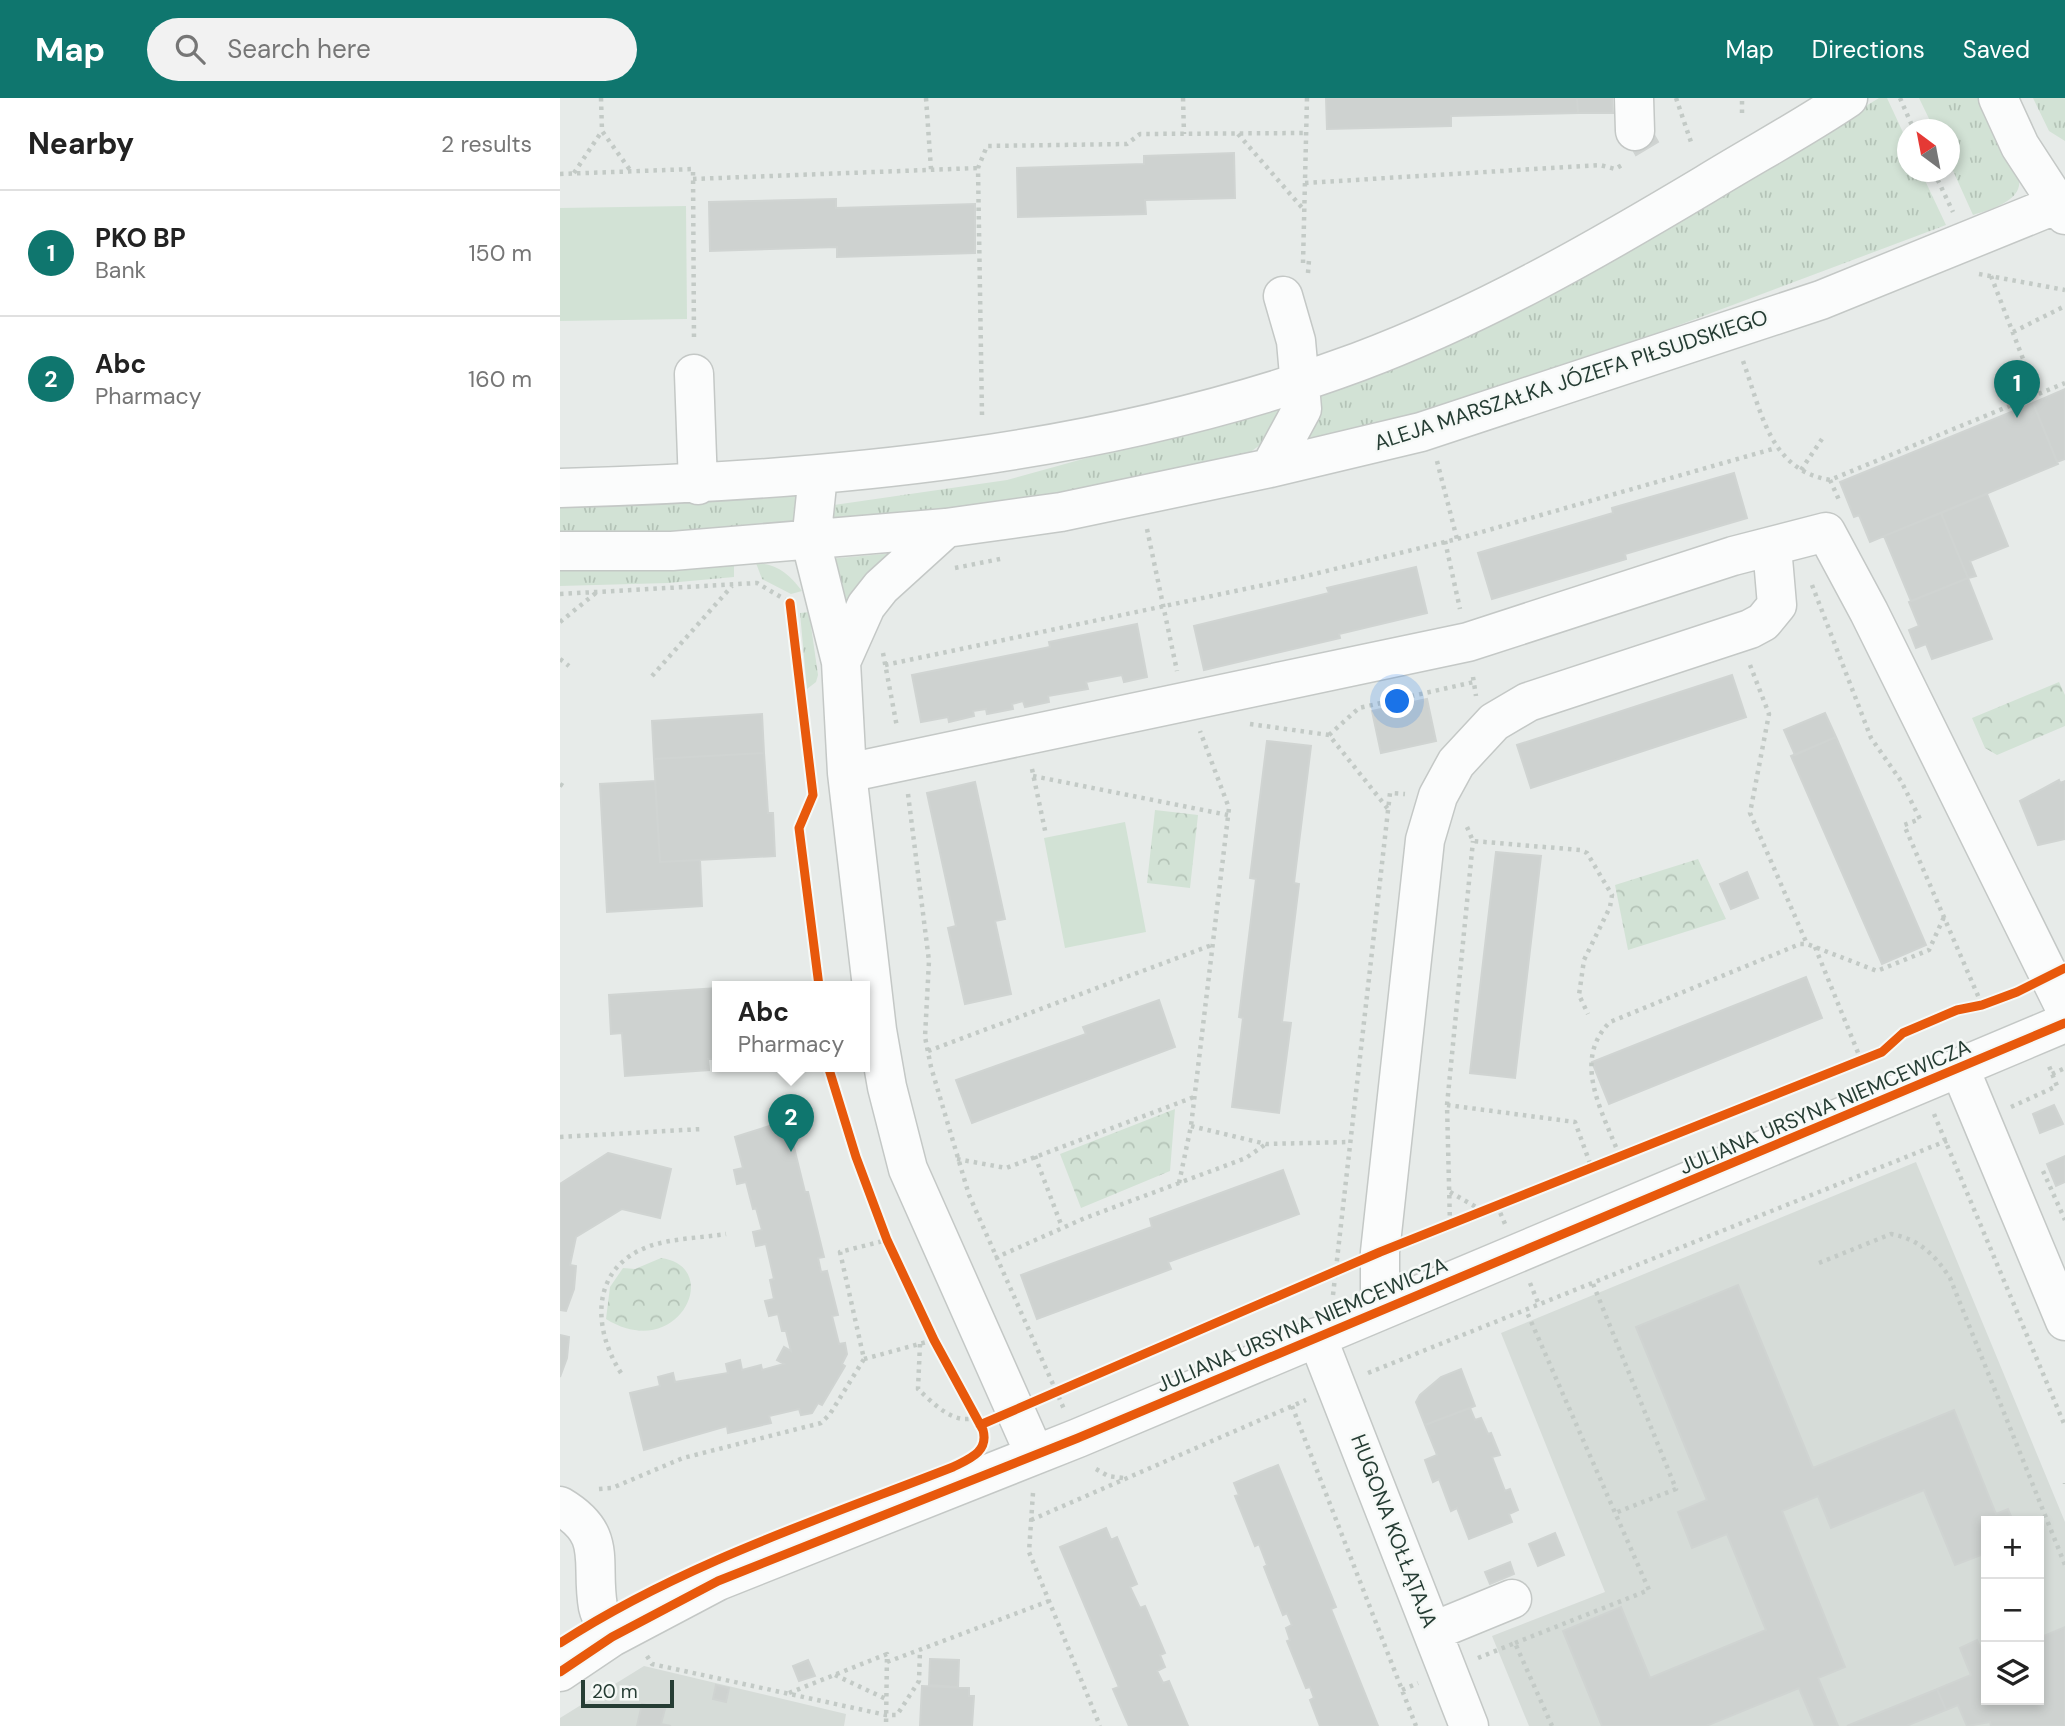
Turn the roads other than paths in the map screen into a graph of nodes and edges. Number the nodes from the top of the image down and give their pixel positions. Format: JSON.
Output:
{"nodes":[{"id":1,"x":1847,"y":98,"type":"edge"},
{"id":2,"x":1998,"y":98,"type":"edge"},
{"id":3,"x":2062,"y":207,"type":"edge"},
{"id":4,"x":1283,"y":296,"type":"dead end"},
{"id":5,"x":694,"y":374,"type":"road end"},
{"id":6,"x":1301,"y":381,"type":"junction"},
{"id":7,"x":1270,"y":468,"type":"junction"},
{"id":8,"x":818,"y":475,"type":"junction"},
{"id":9,"x":698,"y":485,"type":"junction"},
{"id":10,"x":560,"y":488,"type":"edge"},
{"id":11,"x":946,"y":528,"type":"junction"},
{"id":12,"x":811,"y":541,"type":"junction"},
{"id":13,"x":1784,"y":544,"type":"junction"},
{"id":14,"x":560,"y":551,"type":"edge"},
{"id":15,"x":841,"y":662,"type":"junction"},
{"id":16,"x":847,"y":773,"type":"junction"},
{"id":17,"x":2065,"y":1008,"type":"edge"},
{"id":18,"x":2065,"y":1023,"type":"edge"},
{"id":19,"x":1960,"y":1069,"type":"junction"},
{"id":20,"x":1383,"y":1309,"type":"junction"},
{"id":21,"x":2065,"y":1321,"type":"edge"},
{"id":22,"x":1317,"y":1337,"type":"junction"},
{"id":23,"x":1036,"y":1477,"type":"junction"},
{"id":24,"x":576,"y":1497,"type":"edge"},
{"id":25,"x":1512,"y":1598,"type":"dead end"},
{"id":26,"x":1434,"y":1631,"type":"junction"},
{"id":27,"x":624,"y":1649,"type":"junction"},
{"id":28,"x":560,"y":1672,"type":"edge"},
{"id":29,"x":1469,"y":1726,"type":"edge"}],
"edges":[{"from":1,"to":6,"type":"street"},
{"from":2,"to":3,"type":"street"},
{"from":3,"to":7,"type":"street","name":"ALEJA MARSZAŁKA JÓZEFA PIŁSUDSKIEGO"},
{"from":4,"to":6,"type":"street"},
{"from":5,"to":9,"type":"street"},
{"from":6,"to":7,"type":"street"},
{"from":6,"to":8,"type":"street"},
{"from":7,"to":11,"type":"street","name":"ALEJA MARSZAŁKA JÓZEFA PIŁSUDSKIEGO"},
{"from":8,"to":9,"type":"street"},
{"from":8,"to":12,"type":"street"},
{"from":9,"to":10,"type":"street"},
{"from":11,"to":12,"type":"street","name":"ALEJA MARSZAŁKA JÓZEFA PIŁSUDSKIEGO"},
{"from":11,"to":15,"type":"street"},
{"from":12,"to":14,"type":"street","name":"ALEJA MARSZAŁKA JÓZEFA PIŁSUDSKIEGO"},
{"from":12,"to":15,"type":"street"},
{"from":13,"to":16,"type":"street"},
{"from":13,"to":17,"type":"street"},
{"from":13,"to":20,"type":"street"},
{"from":15,"to":16,"type":"street"},
{"from":16,"to":23,"type":"street"},
{"from":18,"to":19,"type":"street","name":"JULIANA URSYNA NIEMCEWICZA"},
{"from":19,"to":20,"type":"street","name":"JULIANA URSYNA NIEMCEWICZA"},
{"from":19,"to":21,"type":"street"},
{"from":20,"to":22,"type":"street","name":"JULIANA URSYNA NIEMCEWICZA"},
{"from":22,"to":23,"type":"street","name":"JULIANA URSYNA NIEMCEWICZA"},
{"from":22,"to":26,"type":"street","name":"HUGONA KOŁŁĄTAJA"},
{"from":23,"to":27,"type":"street","name":"JULIANA URSYNA NIEMCEWICZA"},
{"from":24,"to":27,"type":"street"},
{"from":25,"to":26,"type":"street"},
{"from":26,"to":29,"type":"street","name":"HUGONA KOŁŁĄTAJA"},
{"from":27,"to":28,"type":"street","name":"JULIANA URSYNA NIEMCEWICZA"}]}
